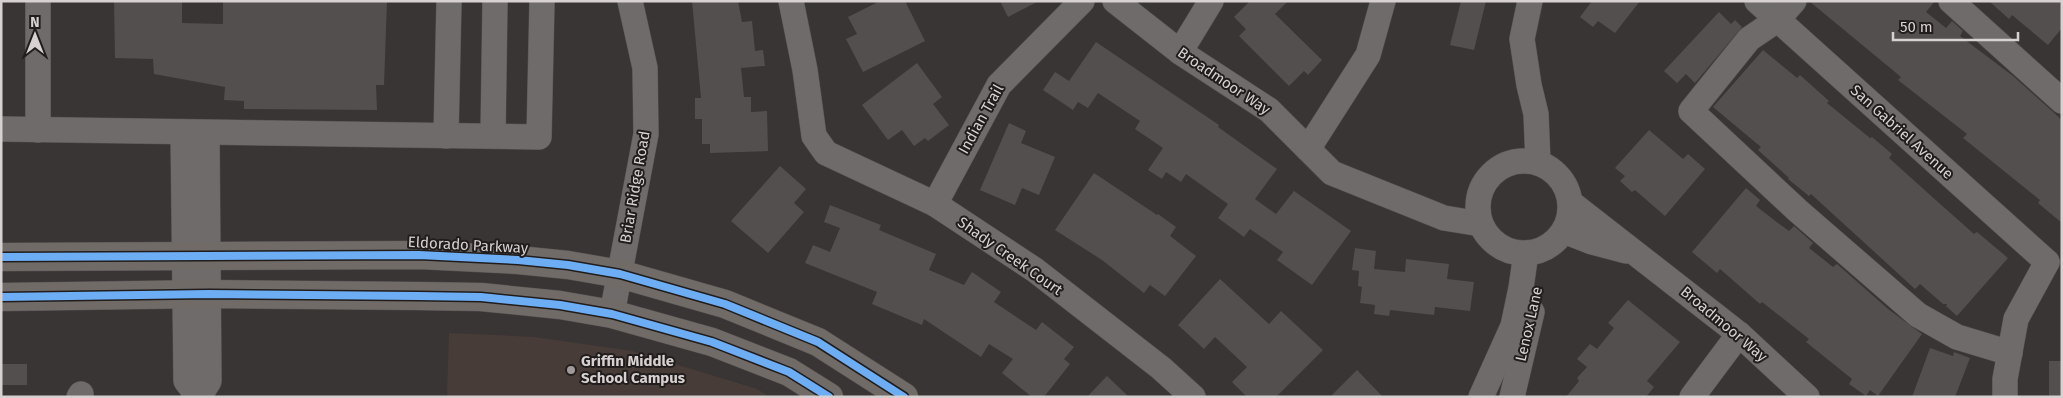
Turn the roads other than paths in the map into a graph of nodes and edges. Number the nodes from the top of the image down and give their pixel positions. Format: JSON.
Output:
{"nodes":[{"id":1,"x":38,"y":1,"type":"edge"},
{"id":2,"x":449,"y":1,"type":"edge"},
{"id":3,"x":495,"y":1,"type":"edge"},
{"id":4,"x":542,"y":1,"type":"edge"},
{"id":5,"x":630,"y":1,"type":"edge"},
{"id":6,"x":791,"y":1,"type":"edge"},
{"id":7,"x":1082,"y":1,"type":"edge"},
{"id":8,"x":1115,"y":1,"type":"edge"},
{"id":9,"x":1211,"y":1,"type":"edge"},
{"id":10,"x":1383,"y":1,"type":"edge"},
{"id":11,"x":1530,"y":1,"type":"edge"},
{"id":12,"x":1757,"y":1,"type":"edge"},
{"id":13,"x":1794,"y":1,"type":"edge"},
{"id":14,"x":1951,"y":1,"type":"edge"},
{"id":15,"x":1778,"y":20,"type":"junction"},
{"id":16,"x":1180,"y":52,"type":"junction"},
{"id":17,"x":2062,"y":101,"type":"edge"},
{"id":18,"x":1,"y":129,"type":"edge"},
{"id":19,"x":38,"y":130,"type":"junction"},
{"id":20,"x":195,"y":133,"type":"junction"},
{"id":21,"x":446,"y":136,"type":"junction"},
{"id":22,"x":493,"y":136,"type":"junction"},
{"id":23,"x":1308,"y":149,"type":"junction"},
{"id":24,"x":1531,"y":161,"type":"junction"},
{"id":25,"x":1571,"y":203,"type":"junction"},
{"id":26,"x":935,"y":204,"type":"junction"},
{"id":27,"x":1479,"y":217,"type":"junction"},
{"id":28,"x":1564,"y":231,"type":"junction"},
{"id":29,"x":1533,"y":252,"type":"junction"},
{"id":30,"x":385,"y":255,"type":"junction"},
{"id":31,"x":1638,"y":255,"type":"junction"},
{"id":32,"x":196,"y":256,"type":"junction"},
{"id":33,"x":1,"y":257,"type":"edge"},
{"id":34,"x":2054,"y":259,"type":"edge"},
{"id":35,"x":620,"y":274,"type":"junction"},
{"id":36,"x":197,"y":294,"type":"junction"},
{"id":37,"x":385,"y":296,"type":"junction"},
{"id":38,"x":1,"y":297,"type":"edge"},
{"id":39,"x":612,"y":314,"type":"junction"},
{"id":40,"x":1740,"y":334,"type":"junction"},
{"id":41,"x":2010,"y":353,"type":"junction"},
{"id":42,"x":198,"y":396,"type":"edge"},
{"id":43,"x":829,"y":397,"type":"edge"},
{"id":44,"x":904,"y":397,"type":"edge"},
{"id":45,"x":1193,"y":397,"type":"edge"},
{"id":46,"x":1480,"y":397,"type":"edge"},
{"id":47,"x":1512,"y":397,"type":"edge"},
{"id":48,"x":1692,"y":397,"type":"edge"},
{"id":49,"x":1807,"y":397,"type":"edge"},
{"id":50,"x":2005,"y":397,"type":"edge"}],
"edges":[{"from":1,"to":19,"type":"street"},
{"from":2,"to":21,"type":"street"},
{"from":3,"to":22,"type":"street"},
{"from":4,"to":22,"type":"street"},
{"from":5,"to":35,"type":"street","name":"Briar Ridge Road"},
{"from":6,"to":26,"type":"street","name":"Shady Creek Court"},
{"from":7,"to":26,"type":"street","name":"Indian Trail"},
{"from":8,"to":16,"type":"street","name":"Broadmoor Way"},
{"from":9,"to":16,"type":"street"},
{"from":10,"to":23,"type":"street"},
{"from":11,"to":24,"type":"street"},
{"from":12,"to":15,"type":"street","name":"San Gabriel Avenue"},
{"from":13,"to":15,"type":"street"},
{"from":14,"to":17,"type":"street"},
{"from":15,"to":34,"type":"street","name":"San Gabriel Avenue"},
{"from":15,"to":41,"type":"street"},
{"from":16,"to":23,"type":"street","name":"Broadmoor Way"},
{"from":18,"to":19,"type":"street"},
{"from":19,"to":20,"type":"street"},
{"from":20,"to":21,"type":"street"},
{"from":20,"to":32,"type":"street"},
{"from":21,"to":22,"type":"street"},
{"from":23,"to":27,"type":"street","name":"Broadmoor Way"},
{"from":24,"to":25,"type":"street"},
{"from":24,"to":27,"type":"street"},
{"from":25,"to":28,"type":"street"},
{"from":25,"to":31,"type":"street","name":"Broadmoor Way"},
{"from":26,"to":45,"type":"street","name":"Shady Creek Court"},
{"from":27,"to":29,"type":"street"},
{"from":28,"to":29,"type":"street"},
{"from":28,"to":31,"type":"street","name":"Broadmoor Way"},
{"from":29,"to":46,"type":"street","name":"Lenox Lane"},
{"from":29,"to":47,"type":"street","name":"Lenox Lane"},
{"from":30,"to":32,"type":"main road","name":"Eldorado Parkway"},
{"from":30,"to":35,"type":"main road","name":"Eldorado Parkway"},
{"from":30,"to":37,"type":"main road"},
{"from":31,"to":40,"type":"street","name":"Broadmoor Way"},
{"from":32,"to":33,"type":"main road","name":"Eldorado Parkway"},
{"from":32,"to":36,"type":"street"},
{"from":34,"to":41,"type":"street"},
{"from":35,"to":39,"type":"street","name":"Briar Ridge Road"},
{"from":35,"to":44,"type":"main road","name":"Eldorado Parkway"},
{"from":36,"to":37,"type":"main road"},
{"from":36,"to":38,"type":"main road"},
{"from":36,"to":42,"type":"street"},
{"from":37,"to":39,"type":"main road"},
{"from":39,"to":43,"type":"main road"},
{"from":40,"to":48,"type":"street"},
{"from":40,"to":49,"type":"street","name":"Broadmoor Way"},
{"from":41,"to":50,"type":"street"}]}
